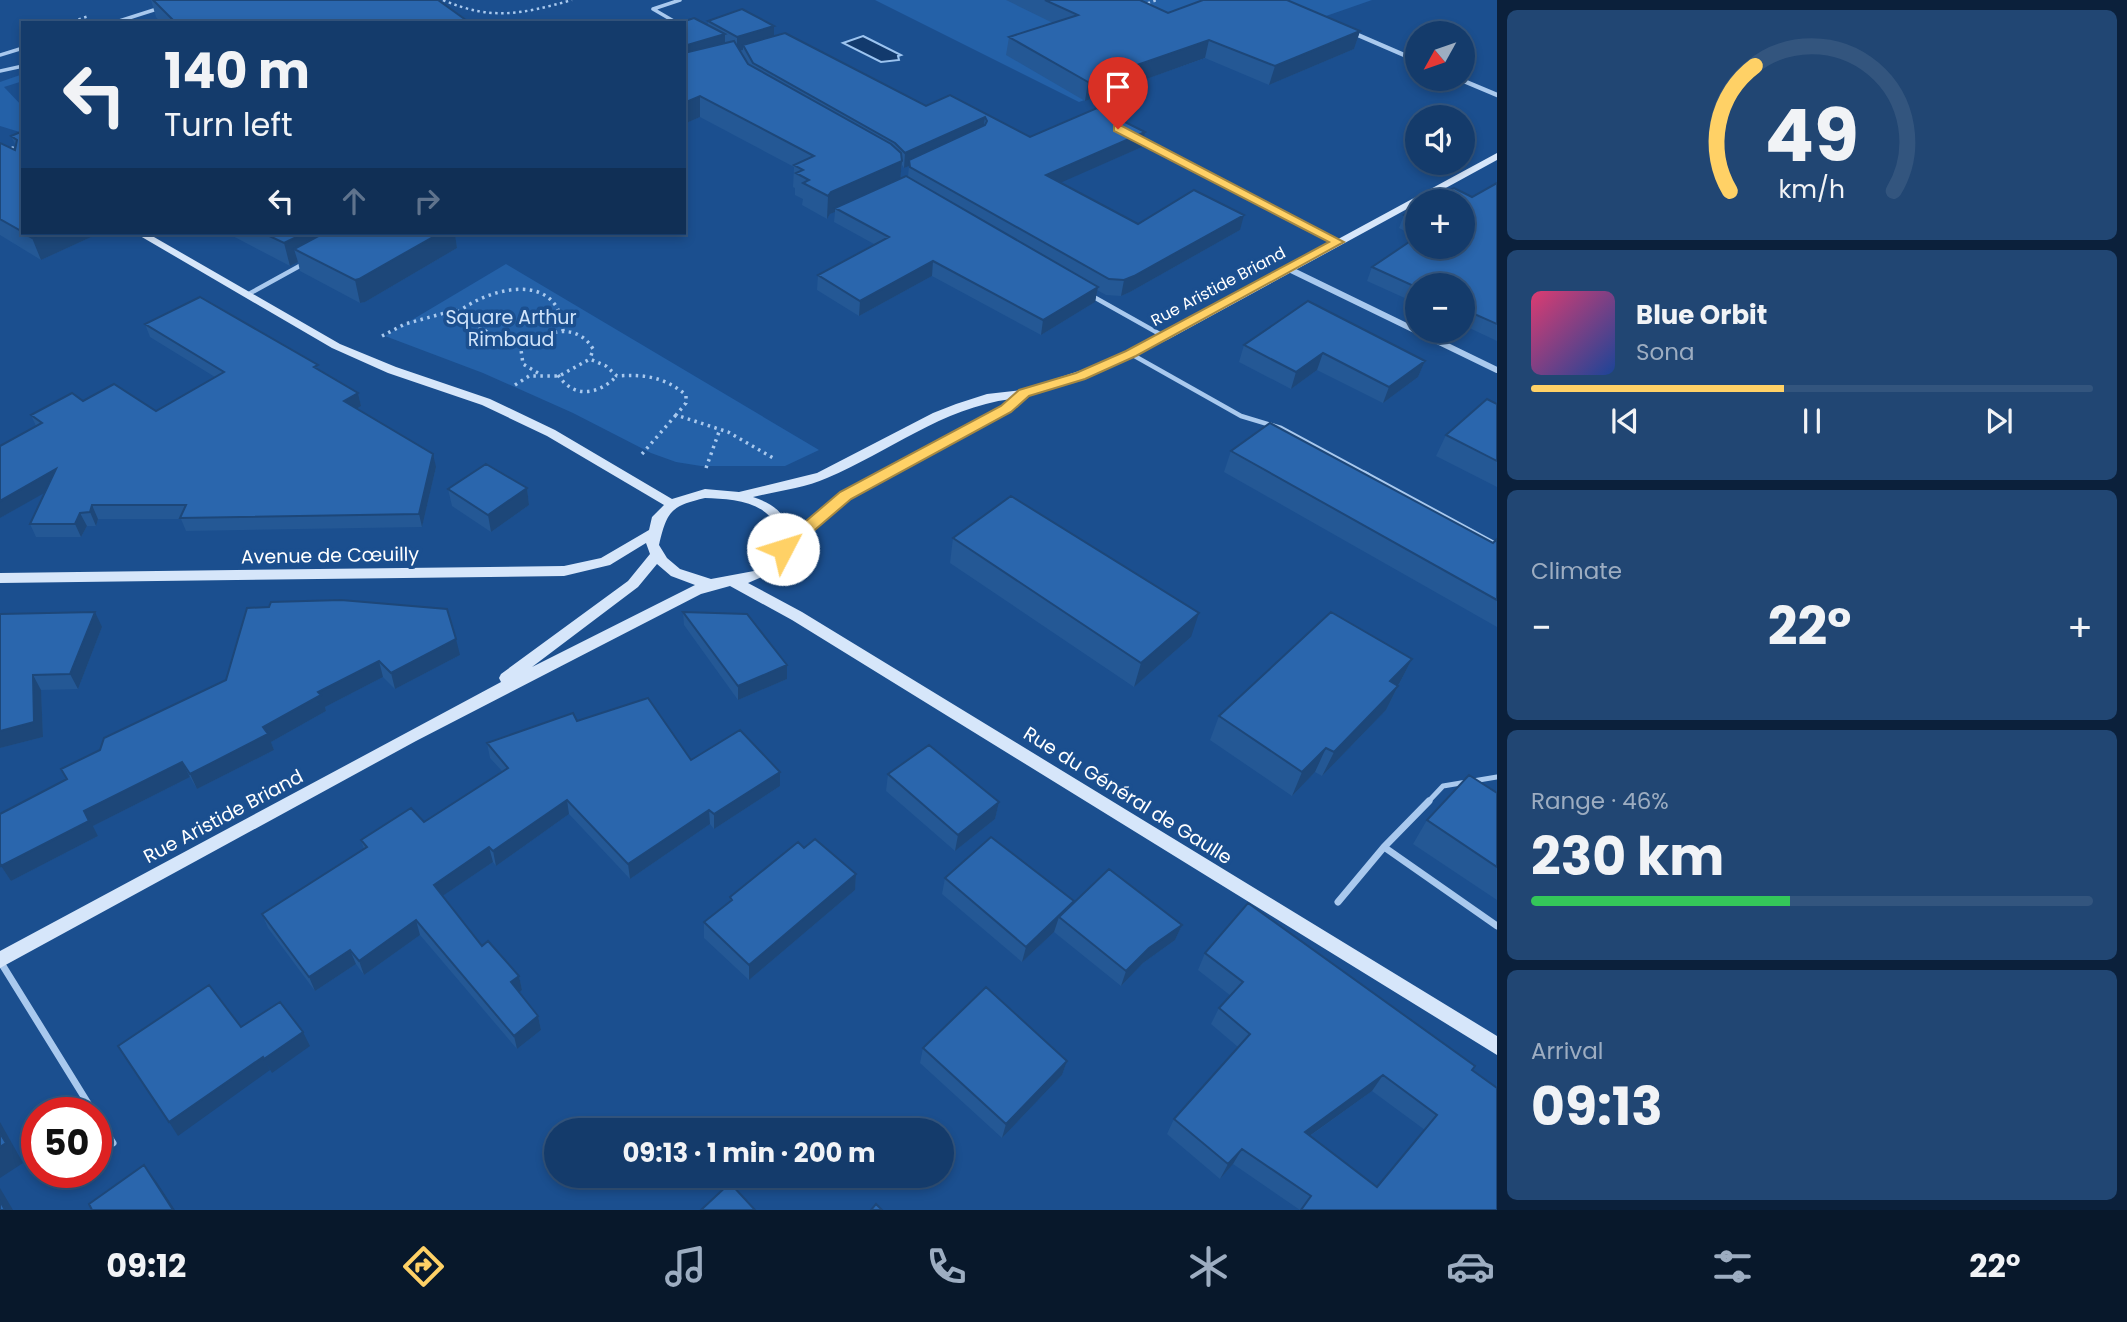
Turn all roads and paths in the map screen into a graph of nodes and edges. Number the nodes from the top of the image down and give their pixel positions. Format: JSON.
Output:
{"nodes":[{"id":1,"x":443,"y":0,"type":"edge"},
{"id":2,"x":572,"y":0,"type":"edge"},
{"id":3,"x":680,"y":0,"type":"edge"},
{"id":4,"x":1157,"y":0,"type":"edge"},
{"id":5,"x":163,"y":8,"type":"edge"},
{"id":6,"x":1132,"y":8,"type":"edge"},
{"id":7,"x":120,"y":21,"type":"edge"},
{"id":8,"x":674,"y":21,"type":"edge"},
{"id":9,"x":1347,"y":31,"type":"edge"},
{"id":10,"x":21,"y":49,"type":"edge"},
{"id":11,"x":0,"y":55,"type":"edge"},
{"id":12,"x":1405,"y":56,"type":"edge"},
{"id":13,"x":21,"y":66,"type":"edge"},
{"id":14,"x":0,"y":71,"type":"edge"},
{"id":15,"x":1475,"y":86,"type":"edge"},
{"id":16,"x":1497,"y":95,"type":"edge"},
{"id":17,"x":1130,"y":135,"type":"edge"},
{"id":18,"x":21,"y":145,"type":"edge"},
{"id":19,"x":0,"y":152,"type":"edge"},
{"id":20,"x":1497,"y":156,"type":"edge"},
{"id":21,"x":143,"y":235,"type":"edge"},
{"id":22,"x":1338,"y":242,"type":"junction"},
{"id":23,"x":311,"y":259,"type":"edge"},
{"id":24,"x":1289,"y":270,"type":"junction"},
{"id":25,"x":1085,"y":291,"type":"edge"},
{"id":26,"x":247,"y":295,"type":"junction"},
{"id":27,"x":460,"y":309,"type":"junction"},
{"id":28,"x":563,"y":331,"type":"junction"},
{"id":29,"x":1165,"y":337,"type":"junction"},
{"id":30,"x":527,"y":344,"type":"junction"},
{"id":31,"x":351,"y":353,"type":"junction"},
{"id":32,"x":1131,"y":354,"type":"junction"},
{"id":33,"x":590,"y":359,"type":"junction"},
{"id":34,"x":1497,"y":370,"type":"edge"},
{"id":35,"x":538,"y":373,"type":"junction"},
{"id":36,"x":558,"y":375,"type":"junction"},
{"id":37,"x":617,"y":376,"type":"junction"},
{"id":38,"x":1024,"y":393,"type":"junction"},
{"id":39,"x":486,"y":402,"type":"junction"},
{"id":40,"x":676,"y":415,"type":"junction"},
{"id":41,"x":720,"y":429,"type":"junction"},
{"id":42,"x":621,"y":474,"type":"junction"},
{"id":43,"x":821,"y":476,"type":"junction"},
{"id":44,"x":700,"y":494,"type":"junction"},
{"id":45,"x":743,"y":495,"type":"junction"},
{"id":46,"x":673,"y":505,"type":"junction"},
{"id":47,"x":651,"y":534,"type":"junction"},
{"id":48,"x":1497,"y":545,"type":"edge"},
{"id":49,"x":783,"y":549,"type":"junction"},
{"id":50,"x":656,"y":555,"type":"junction"},
{"id":51,"x":0,"y":579,"type":"edge"},
{"id":52,"x":735,"y":582,"type":"junction"},
{"id":53,"x":711,"y":584,"type":"junction"},
{"id":54,"x":465,"y":708,"type":"junction"},
{"id":55,"x":1497,"y":777,"type":"edge"},
{"id":56,"x":1384,"y":847,"type":"junction"},
{"id":57,"x":1338,"y":902,"type":"dead end"},
{"id":58,"x":1497,"y":926,"type":"edge"},
{"id":59,"x":0,"y":960,"type":"edge"},
{"id":60,"x":1497,"y":1046,"type":"edge"},
{"id":61,"x":84,"y":1097,"type":"edge"}],
"edges":[{"from":1,"to":2,"type":"path"},
{"from":3,"to":8,"type":"lane"},
{"from":4,"to":6,"type":"path"},
{"from":5,"to":7,"type":"lane"},
{"from":9,"to":12,"type":"street"},
{"from":10,"to":11,"type":"lane"},
{"from":13,"to":14,"type":"lane"},
{"from":15,"to":16,"type":"street"},
{"from":17,"to":22,"type":"lane"},
{"from":18,"to":19,"type":"path"},
{"from":20,"to":22,"type":"main road","name":"Rue Aristide Briand"},
{"from":21,"to":26,"type":"main road"},
{"from":22,"to":24,"type":"main road","name":"Rue Aristide Briand"},
{"from":23,"to":26,"type":"lane"},
{"from":24,"to":29,"type":"main road","name":"Rue Aristide Briand"},
{"from":24,"to":34,"type":"street"},
{"from":25,"to":29,"type":"lane"},
{"from":26,"to":31,"type":"main road"},
{"from":27,"to":28,"type":"path"},
{"from":27,"to":30,"type":"path"},
{"from":27,"to":31,"type":"path"},
{"from":28,"to":30,"type":"path"},
{"from":28,"to":33,"type":"path"},
{"from":29,"to":32,"type":"main road","name":"Rue Aristide Briand"},
{"from":30,"to":35,"type":"path"},
{"from":31,"to":39,"type":"main road"},
{"from":32,"to":38,"type":"main road","name":"Rue Aristide Briand"},
{"from":32,"to":48,"type":"lane"},
{"from":33,"to":36,"type":"path"},
{"from":33,"to":37,"type":"path"},
{"from":35,"to":36,"type":"path"},
{"from":35,"to":39,"type":"path"},
{"from":36,"to":37,"type":"path"},
{"from":37,"to":40,"type":"path"},
{"from":38,"to":43,"type":"main road","name":"Rue Aristide Briand"},
{"from":38,"to":49,"type":"main road","name":"Rue Aristide Briand"},
{"from":39,"to":42,"type":"main road"},
{"from":40,"to":41,"type":"path"},
{"from":40,"to":42,"type":"path"},
{"from":41,"to":43,"type":"path"},
{"from":41,"to":44,"type":"path"},
{"from":42,"to":46,"type":"main road"},
{"from":43,"to":45,"type":"main road","name":"Rue Aristide Briand"},
{"from":44,"to":45,"type":"main road"},
{"from":44,"to":46,"type":"main road"},
{"from":45,"to":49,"type":"main road"},
{"from":46,"to":47,"type":"main road"},
{"from":47,"to":50,"type":"main road"},
{"from":47,"to":51,"type":"main road","name":"Avenue de Cœuilly"},
{"from":49,"to":52,"type":"main road"},
{"from":50,"to":53,"type":"main road"},
{"from":50,"to":54,"type":"main road","name":"Rue Aristide Briand"},
{"from":52,"to":53,"type":"main road"},
{"from":52,"to":60,"type":"main road","name":"Rue du Général de Gaulle"},
{"from":53,"to":54,"type":"main road","name":"Rue Aristide Briand"},
{"from":54,"to":59,"type":"main road","name":"Rue Aristide Briand"},
{"from":55,"to":56,"type":"lane"},
{"from":56,"to":57,"type":"lane"},
{"from":56,"to":58,"type":"lane"},
{"from":59,"to":61,"type":"lane"}]}
